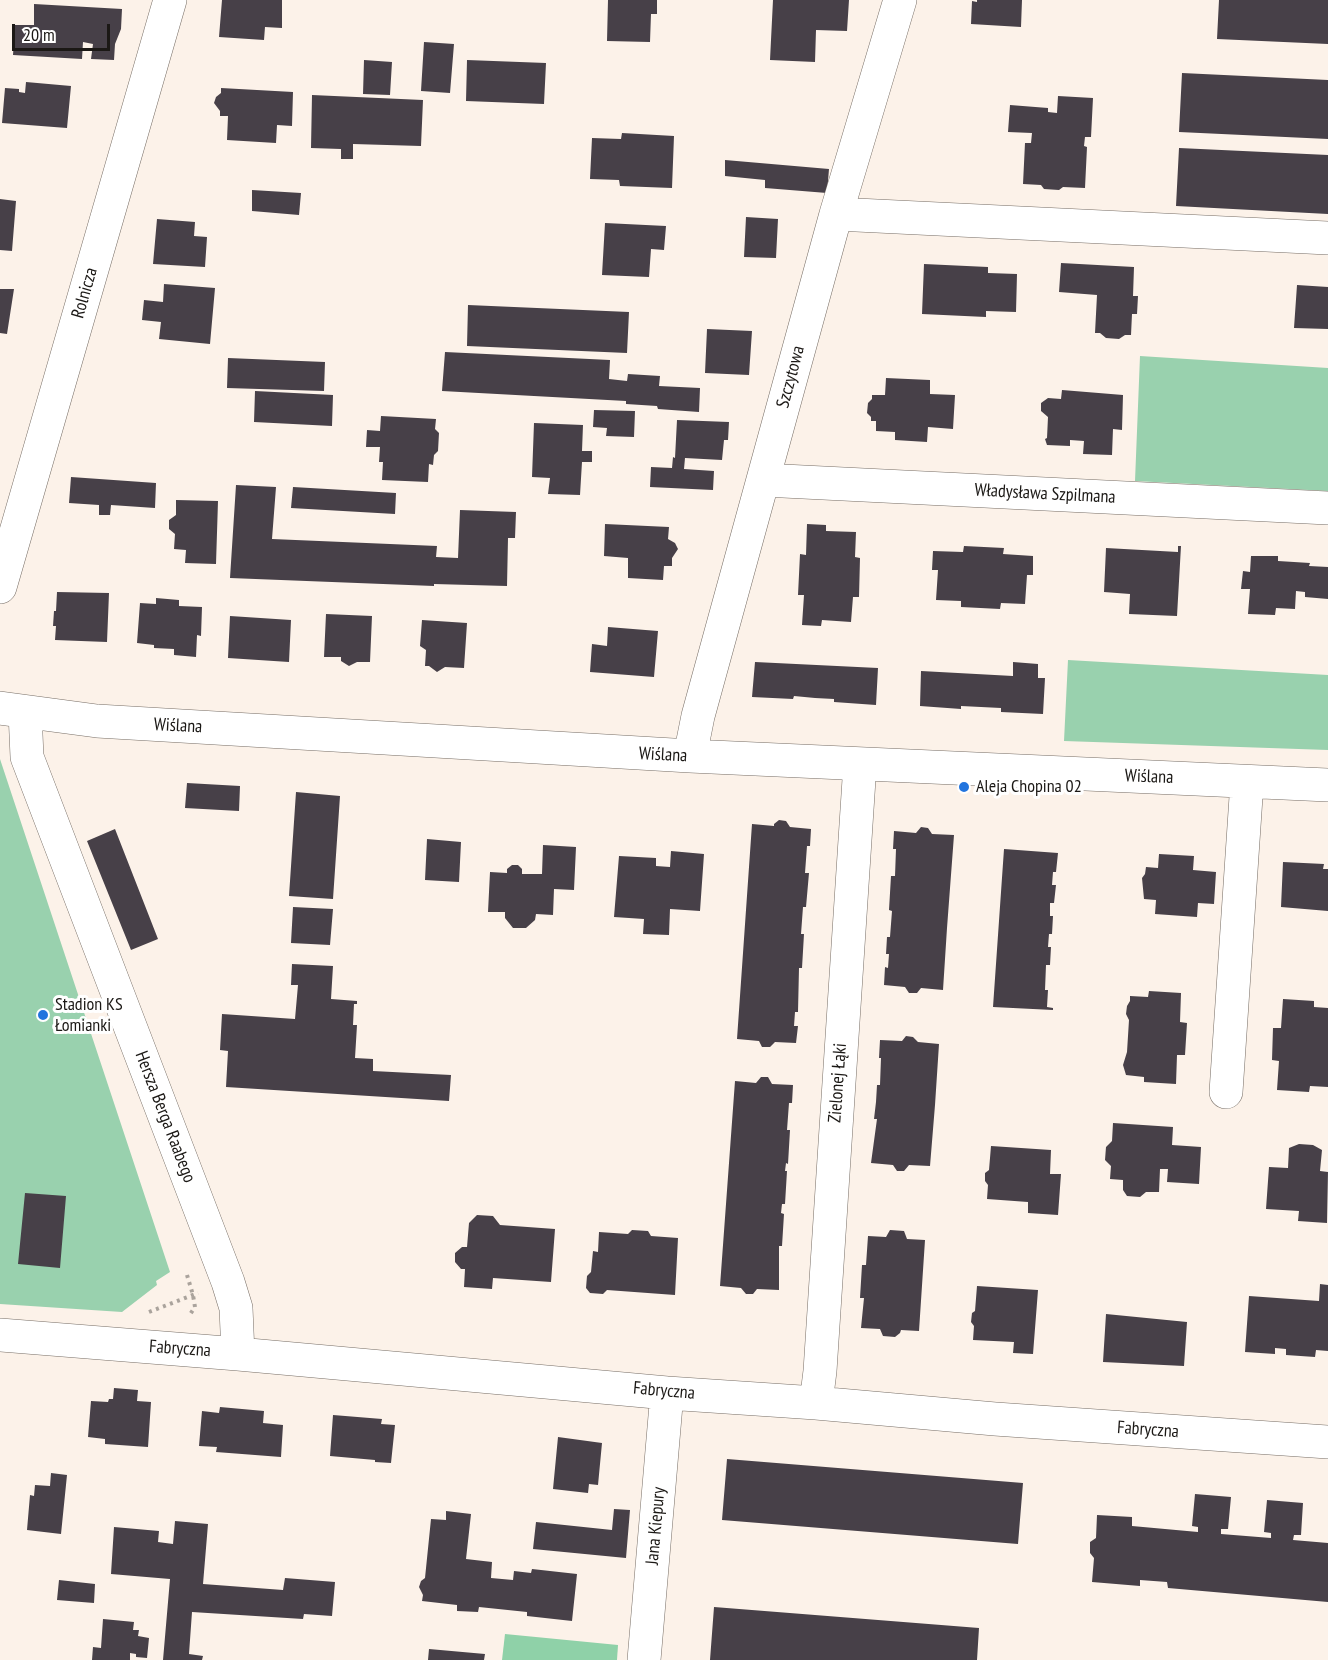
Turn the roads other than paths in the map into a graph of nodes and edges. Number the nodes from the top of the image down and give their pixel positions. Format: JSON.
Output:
{"nodes":[{"id":1,"x":170,"y":0,"type":"edge"},
{"id":2,"x":900,"y":0,"type":"edge"},
{"id":3,"x":836,"y":214,"type":"junction"},
{"id":4,"x":1328,"y":238,"type":"edge"},
{"id":5,"x":763,"y":480,"type":"junction"},
{"id":6,"x":1328,"y":508,"type":"edge"},
{"id":7,"x":0,"y":587,"type":"edge"},
{"id":8,"x":12,"y":710,"type":"edge"},
{"id":9,"x":690,"y":756,"type":"junction"},
{"id":10,"x":860,"y":764,"type":"junction"},
{"id":11,"x":1247,"y":782,"type":"junction"},
{"id":12,"x":1328,"y":785,"type":"edge"},
{"id":13,"x":1226,"y":1092,"type":"dead end"},
{"id":14,"x":0,"y":1335,"type":"edge"},
{"id":15,"x":238,"y":1354,"type":"junction"},
{"id":16,"x":667,"y":1393,"type":"junction"},
{"id":17,"x":816,"y":1403,"type":"junction"},
{"id":18,"x":1328,"y":1442,"type":"edge"},
{"id":19,"x":644,"y":1660,"type":"edge"}],
"edges":[{"from":1,"to":7,"type":"street","name":"Rolnicza"},
{"from":2,"to":3,"type":"street","name":"Szczytowa"},
{"from":3,"to":4,"type":"street"},
{"from":3,"to":5,"type":"street","name":"Szczytowa"},
{"from":5,"to":6,"type":"street","name":"Władysława Szpilmana"},
{"from":5,"to":9,"type":"street","name":"Szczytowa"},
{"from":8,"to":9,"type":"street","name":"Wiślana"},
{"from":8,"to":15,"type":"street","name":"Hersza Berga Raabego"},
{"from":9,"to":10,"type":"street","name":"Wiślana"},
{"from":10,"to":11,"type":"street","name":"Wiślana"},
{"from":10,"to":17,"type":"street","name":"Zielonej Łąki"},
{"from":11,"to":12,"type":"street","name":"Wiślana"},
{"from":11,"to":13,"type":"street"},
{"from":14,"to":15,"type":"street","name":"Fabryczna"},
{"from":15,"to":16,"type":"street","name":"Fabryczna"},
{"from":16,"to":17,"type":"street","name":"Fabryczna"},
{"from":16,"to":19,"type":"street","name":"Jana Kiepury"},
{"from":17,"to":18,"type":"street","name":"Fabryczna"}]}
